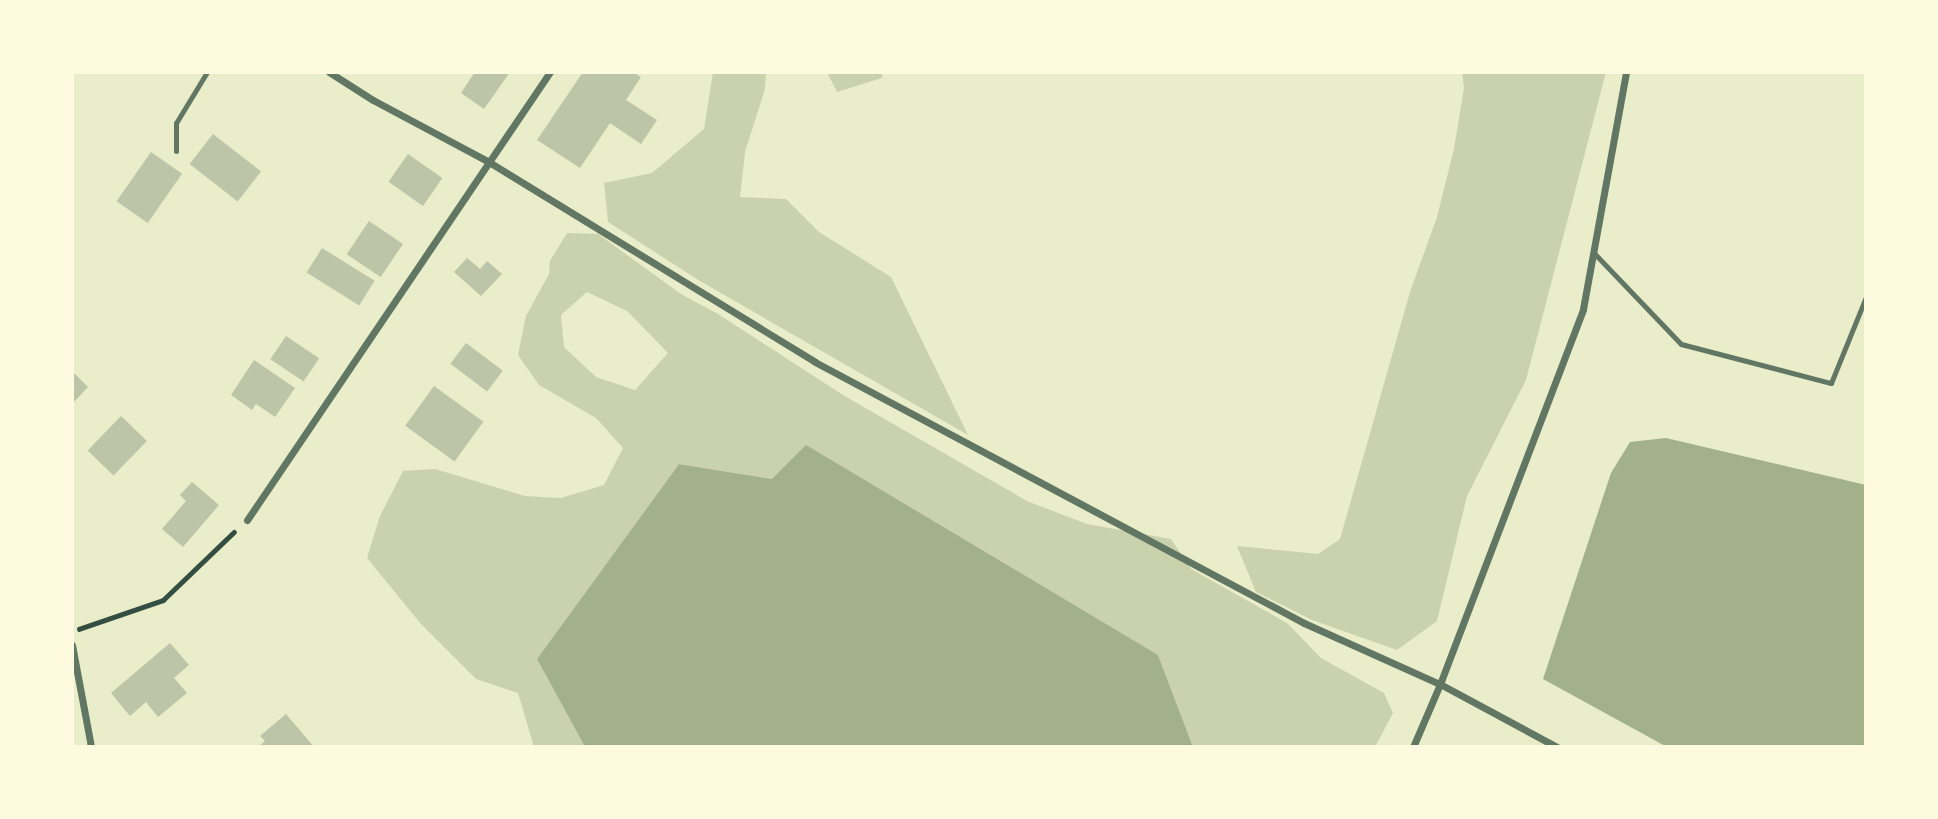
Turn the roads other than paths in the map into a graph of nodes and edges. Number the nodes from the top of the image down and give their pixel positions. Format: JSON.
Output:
{"nodes":[{"id":1,"x":207,"y":72,"type":"edge"},
{"id":2,"x":329,"y":72,"type":"edge"},
{"id":3,"x":550,"y":72,"type":"edge"},
{"id":4,"x":1626,"y":72,"type":"edge"},
{"id":5,"x":176,"y":151,"type":"dead end"},
{"id":6,"x":489,"y":162,"type":"junction"},
{"id":7,"x":1594,"y":252,"type":"junction"},
{"id":8,"x":1866,"y":297,"type":"edge"},
{"id":9,"x":247,"y":520,"type":"road end"},
{"id":10,"x":72,"y":645,"type":"edge"},
{"id":11,"x":1440,"y":684,"type":"junction"},
{"id":12,"x":91,"y":747,"type":"edge"},
{"id":13,"x":1413,"y":747,"type":"edge"},
{"id":14,"x":1557,"y":747,"type":"edge"}],
"edges":[{"from":1,"to":5,"type":"lane"},
{"from":2,"to":6,"type":"street"},
{"from":3,"to":6,"type":"street"},
{"from":4,"to":7,"type":"street"},
{"from":6,"to":9,"type":"street"},
{"from":6,"to":11,"type":"street"},
{"from":7,"to":8,"type":"lane"},
{"from":7,"to":11,"type":"street"},
{"from":10,"to":12,"type":"street"},
{"from":11,"to":13,"type":"street"},
{"from":11,"to":14,"type":"street"}]}
